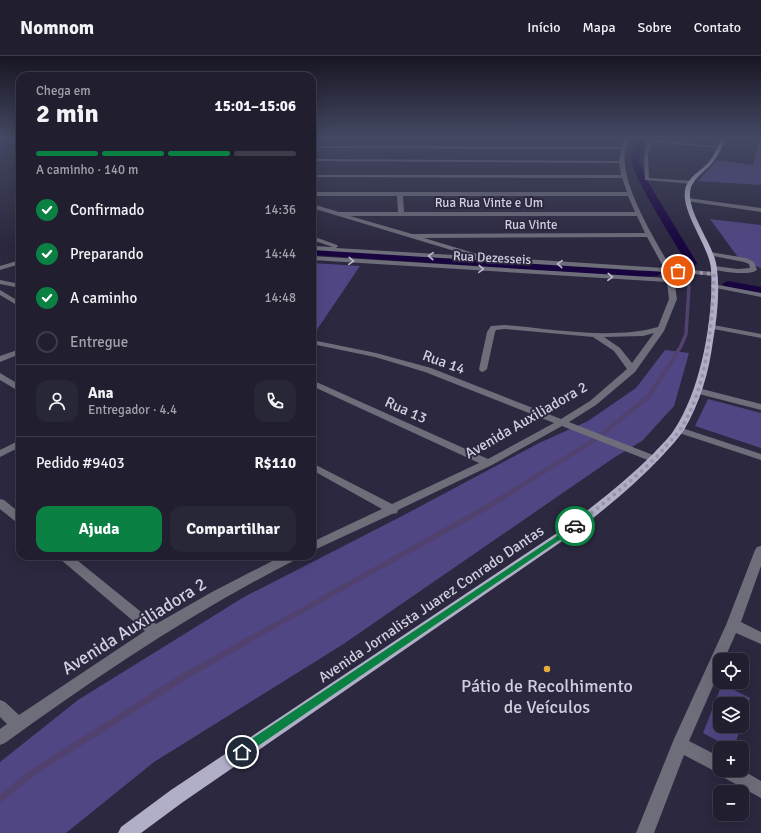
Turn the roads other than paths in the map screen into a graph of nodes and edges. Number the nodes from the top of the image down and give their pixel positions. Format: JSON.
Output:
{"nodes":[{"id":1,"x":544,"y":174,"type":"edge"},
{"id":2,"x":647,"y":174,"type":"edge"},
{"id":3,"x":699,"y":174,"type":"edge"},
{"id":4,"x":316,"y":176,"type":"edge"},
{"id":5,"x":405,"y":176,"type":"joint"},
{"id":6,"x":465,"y":176,"type":"junction"},
{"id":7,"x":546,"y":177,"type":"junction"},
{"id":8,"x":623,"y":177,"type":"joint"},
{"id":9,"x":692,"y":182,"type":"junction"},
{"id":10,"x":470,"y":189,"type":"junction"},
{"id":11,"x":316,"y":194,"type":"edge"},
{"id":12,"x":400,"y":194,"type":"junction"},
{"id":13,"x":630,"y":194,"type":"junction"},
{"id":14,"x":688,"y":200,"type":"junction"},
{"id":15,"x":316,"y":207,"type":"edge"},
{"id":16,"x":761,"y":210,"type":"edge"},
{"id":17,"x":401,"y":213,"type":"junction"},
{"id":18,"x":338,"y":214,"type":"junction"},
{"id":19,"x":639,"y":214,"type":"junction"},
{"id":20,"x":650,"y":235,"type":"junction"},
{"id":21,"x":412,"y":236,"type":"junction"},
{"id":22,"x":316,"y":239,"type":"edge"},
{"id":23,"x":316,"y":248,"type":"edge"},
{"id":24,"x":349,"y":250,"type":"junction"},
{"id":25,"x":710,"y":254,"type":"junction"},
{"id":26,"x":316,"y":258,"type":"edge"},
{"id":27,"x":492,"y":260,"type":"junction"},
{"id":28,"x":16,"y":263,"type":"edge"},
{"id":29,"x":0,"y":268,"type":"edge"},
{"id":30,"x":669,"y":270,"type":"junction"},
{"id":31,"x":714,"y":276,"type":"junction"},
{"id":32,"x":670,"y":280,"type":"junction"},
{"id":33,"x":0,"y":282,"type":"edge"},
{"id":34,"x":16,"y":285,"type":"edge"},
{"id":35,"x":0,"y":292,"type":"edge"},
{"id":36,"x":761,"y":295,"type":"edge"},
{"id":37,"x":16,"y":302,"type":"edge"},
{"id":38,"x":710,"y":326,"type":"junction"},
{"id":39,"x":661,"y":329,"type":"junction"},
{"id":40,"x":594,"y":335,"type":"junction"},
{"id":41,"x":761,"y":336,"type":"edge"},
{"id":42,"x":316,"y":343,"type":"edge"},
{"id":43,"x":16,"y":353,"type":"edge"},
{"id":44,"x":0,"y":359,"type":"edge"},
{"id":45,"x":483,"y":369,"type":"dead end"},
{"id":46,"x":632,"y":370,"type":"junction"},
{"id":47,"x":0,"y":376,"type":"edge"},
{"id":48,"x":316,"y":385,"type":"edge"},
{"id":49,"x":16,"y":386,"type":"edge"},
{"id":50,"x":698,"y":390,"type":"junction"},
{"id":51,"x":761,"y":407,"type":"edge"},
{"id":52,"x":561,"y":423,"type":"junction"},
{"id":53,"x":680,"y":430,"type":"junction"},
{"id":54,"x":16,"y":445,"type":"edge"},
{"id":55,"x":0,"y":454,"type":"edge"},
{"id":56,"x":761,"y":457,"type":"edge"},
{"id":57,"x":654,"y":459,"type":"junction"},
{"id":58,"x":488,"y":463,"type":"junction"},
{"id":59,"x":316,"y":468,"type":"edge"},
{"id":60,"x":0,"y":503,"type":"edge"},
{"id":61,"x":393,"y":510,"type":"junction"},
{"id":62,"x":16,"y":516,"type":"edge"},
{"id":63,"x":316,"y":545,"type":"edge"},
{"id":64,"x":761,"y":550,"type":"edge"},
{"id":65,"x":69,"y":560,"type":"edge"},
{"id":66,"x":273,"y":560,"type":"edge"},
{"id":67,"x":733,"y":625,"type":"junction"},
{"id":68,"x":155,"y":631,"type":"junction"},
{"id":69,"x":761,"y":638,"type":"edge"},
{"id":70,"x":0,"y":707,"type":"edge"},
{"id":71,"x":18,"y":725,"type":"junction"},
{"id":72,"x":0,"y":738,"type":"edge"},
{"id":73,"x":680,"y":744,"type":"junction"},
{"id":74,"x":713,"y":762,"type":"edge"},
{"id":75,"x":738,"y":777,"type":"edge"},
{"id":76,"x":761,"y":790,"type":"edge"},
{"id":77,"x":127,"y":833,"type":"edge"},
{"id":78,"x":645,"y":833,"type":"edge"}],
"edges":[{"from":1,"to":7,"type":"street"},
{"from":2,"to":9,"type":"street"},
{"from":3,"to":9,"type":"main road"},
{"from":4,"to":5,"type":"street"},
{"from":5,"to":6,"type":"street"},
{"from":6,"to":7,"type":"street"},
{"from":6,"to":10,"type":"street"},
{"from":7,"to":8,"type":"street"},
{"from":8,"to":13,"type":"street"},
{"from":9,"to":14,"type":"main road"},
{"from":10,"to":12,"type":"street"},
{"from":10,"to":13,"type":"street"},
{"from":11,"to":12,"type":"street"},
{"from":12,"to":17,"type":"street"},
{"from":13,"to":19,"type":"street"},
{"from":14,"to":16,"type":"street"},
{"from":14,"to":25,"type":"main road","name":"Avenida Jornalista Juarez Conrado Dantas"},
{"from":15,"to":18,"type":"street"},
{"from":17,"to":18,"type":"street","name":"Rua Rua Vinte e Um"},
{"from":17,"to":19,"type":"street","name":"Rua Rua Vinte e Um"},
{"from":18,"to":21,"type":"street"},
{"from":19,"to":20,"type":"street"},
{"from":20,"to":21,"type":"street","name":"Rua Vinte"},
{"from":20,"to":30,"type":"street"},
{"from":21,"to":27,"type":"street"},
{"from":22,"to":24,"type":"street"},
{"from":23,"to":24,"type":"street","name":"Rua Dezesseis"},
{"from":27,"to":24,"type":"street","name":"Rua Dezesseis","one_way":true},
{"from":25,"to":31,"type":"main road","name":"Avenida Jornalista Juarez Conrado Dantas"},
{"from":25,"to":31,"type":"street"},
{"from":26,"to":32,"type":"street","name":"Rua Dezesseis","one_way":true},
{"from":30,"to":27,"type":"street","name":"Rua Dezesseis","one_way":true},
{"from":28,"to":29,"type":"street"},
{"from":30,"to":31,"type":"street"},
{"from":30,"to":32,"type":"street","name":"Avenida Auxiliadora 2"},
{"from":31,"to":36,"type":"street"},
{"from":31,"to":38,"type":"main road","name":"Avenida Jornalista Juarez Conrado Dantas"},
{"from":32,"to":39,"type":"street","name":"Avenida Auxiliadora 2"},
{"from":33,"to":34,"type":"street"},
{"from":35,"to":37,"type":"street"},
{"from":38,"to":41,"type":"street"},
{"from":38,"to":50,"type":"main road","name":"Avenida Jornalista Juarez Conrado Dantas"},
{"from":39,"to":40,"type":"street"},
{"from":39,"to":46,"type":"street","name":"Avenida Auxiliadora 2"},
{"from":40,"to":45,"type":"street"},
{"from":40,"to":46,"type":"street"},
{"from":42,"to":52,"type":"street","name":"Rua 14"},
{"from":43,"to":44,"type":"street"},
{"from":46,"to":52,"type":"street","name":"Avenida Auxiliadora 2"},
{"from":47,"to":49,"type":"street"},
{"from":48,"to":58,"type":"street","name":"Rua 13"},
{"from":50,"to":51,"type":"street"},
{"from":50,"to":53,"type":"main road","name":"Avenida Jornalista Juarez Conrado Dantas"},
{"from":52,"to":57,"type":"street","name":"Rua 14"},
{"from":52,"to":58,"type":"street","name":"Avenida Auxiliadora 2"},
{"from":53,"to":56,"type":"street"},
{"from":53,"to":57,"type":"main road","name":"Avenida Jornalista Juarez Conrado Dantas"},
{"from":54,"to":55,"type":"street"},
{"from":57,"to":77,"type":"main road","name":"Avenida Jornalista Juarez Conrado Dantas"},
{"from":58,"to":61,"type":"street","name":"Avenida Auxiliadora 2"},
{"from":59,"to":61,"type":"street"},
{"from":60,"to":62,"type":"street"},
{"from":61,"to":63,"type":"street","name":"Avenida Auxiliadora 2"},
{"from":64,"to":67,"type":"street"},
{"from":65,"to":68,"type":"street"},
{"from":66,"to":68,"type":"street","name":"Avenida Auxiliadora 2"},
{"from":67,"to":69,"type":"street"},
{"from":67,"to":73,"type":"street"},
{"from":68,"to":71,"type":"street","name":"Avenida Auxiliadora 2"},
{"from":70,"to":71,"type":"street"},
{"from":71,"to":72,"type":"street","name":"Avenida Auxiliadora 2"},
{"from":73,"to":74,"type":"street"},
{"from":73,"to":78,"type":"street"},
{"from":75,"to":76,"type":"street"}]}
